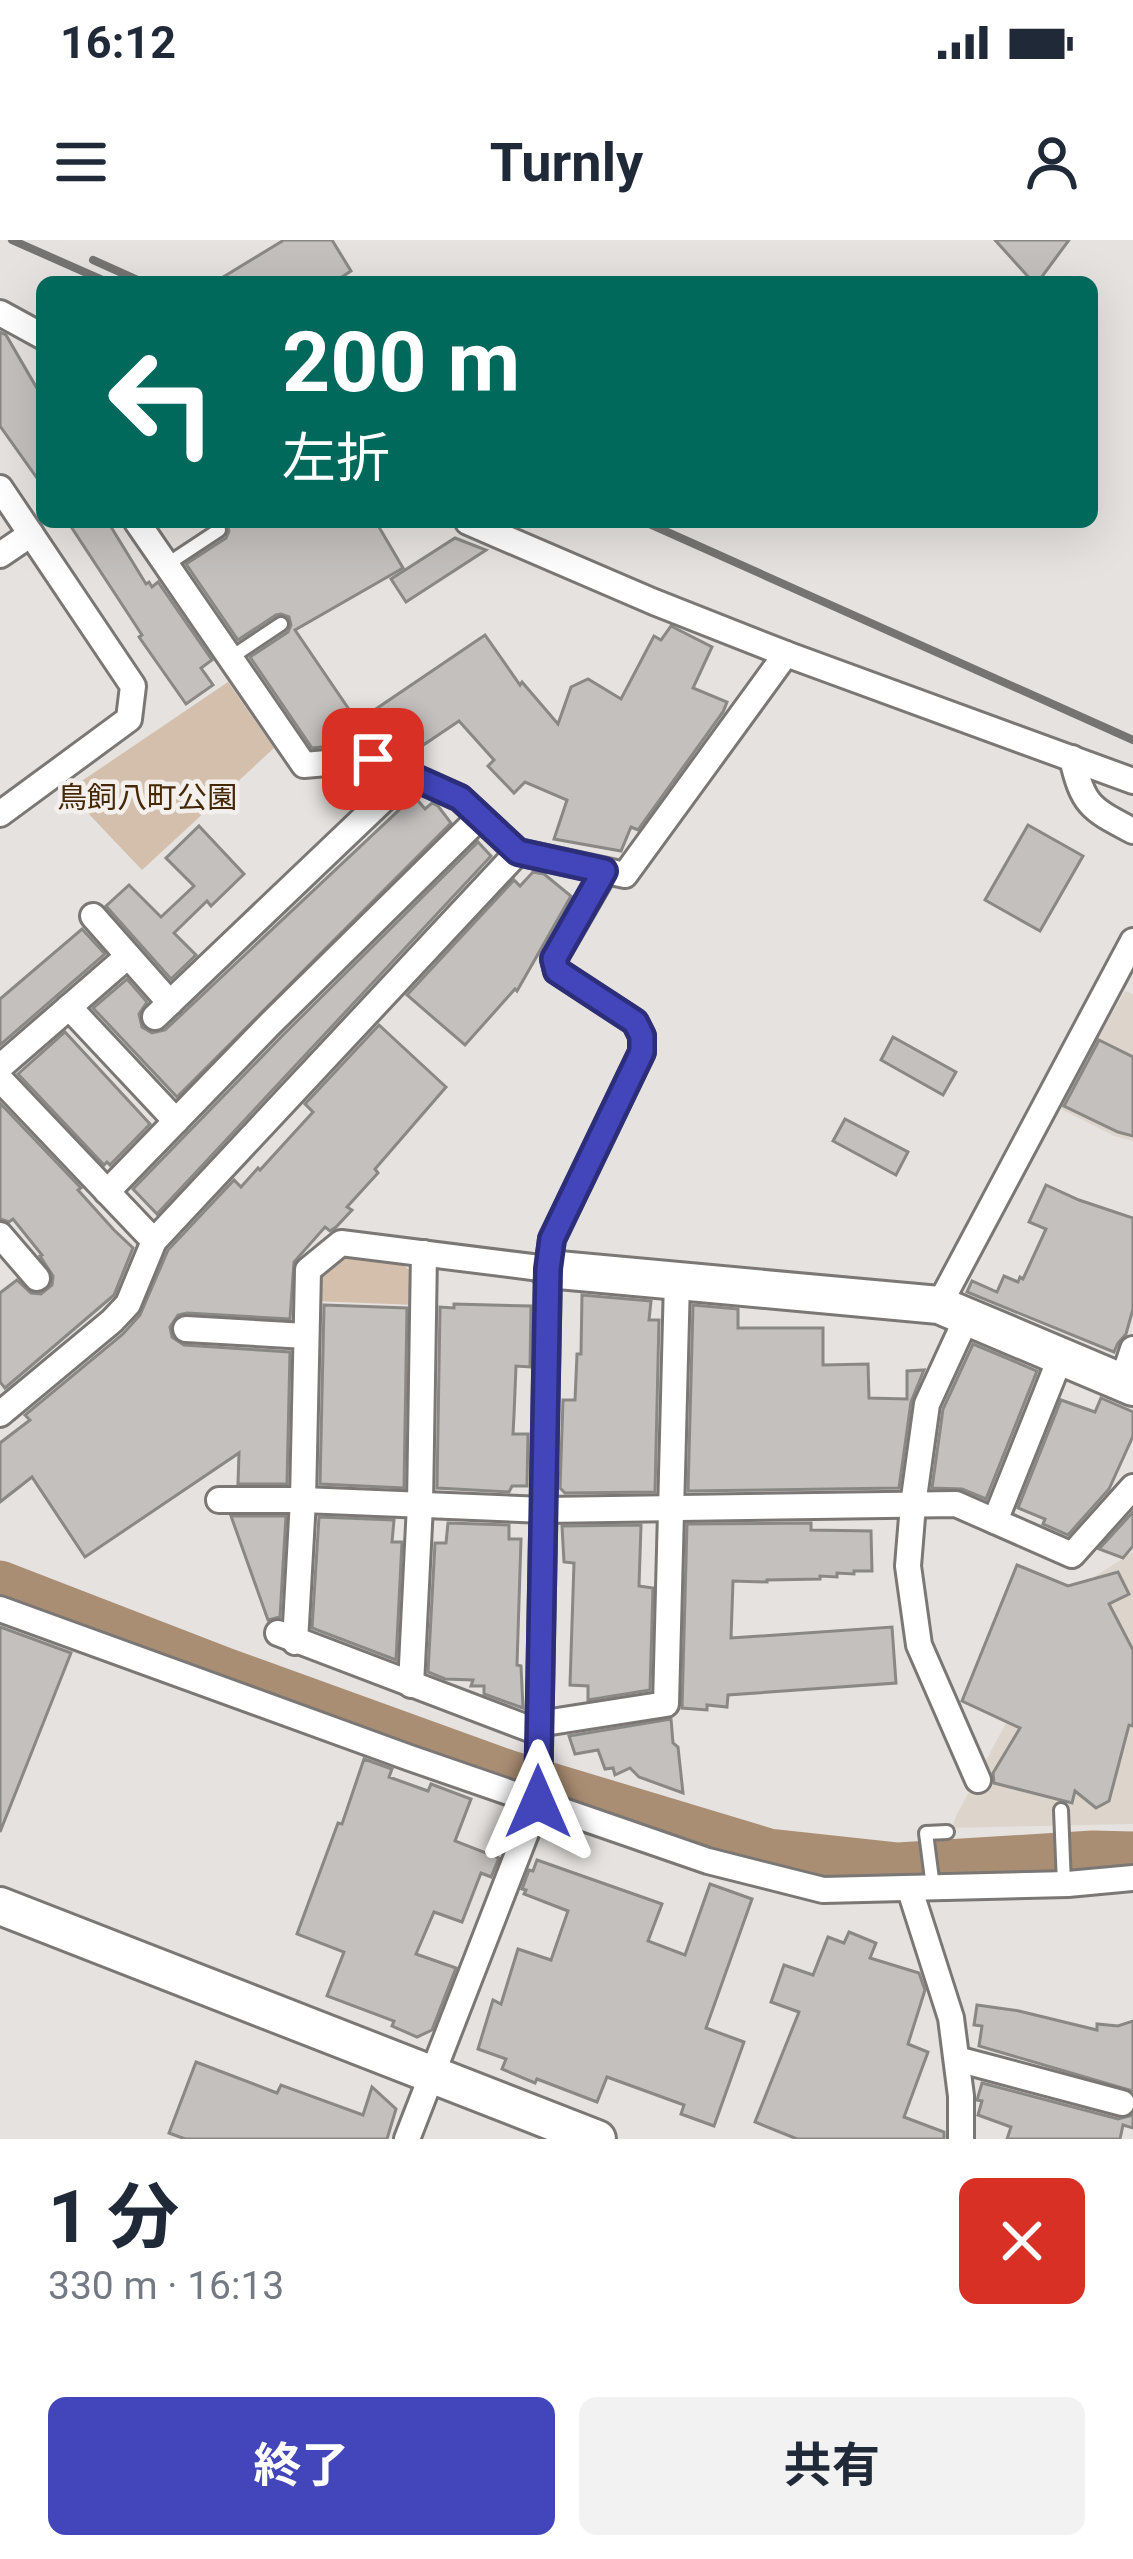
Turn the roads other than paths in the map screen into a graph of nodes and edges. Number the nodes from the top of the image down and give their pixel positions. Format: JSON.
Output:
{"nodes":[{"id":1,"x":0,"y":313,"type":"edge"},
{"id":2,"x":36,"y":333,"type":"edge"},
{"id":3,"x":0,"y":488,"type":"edge"},
{"id":4,"x":140,"y":528,"type":"edge"},
{"id":5,"x":482,"y":528,"type":"edge"},
{"id":6,"x":219,"y":530,"type":"dead end"},
{"id":7,"x":32,"y":533,"type":"junction"},
{"id":8,"x":0,"y":555,"type":"edge"},
{"id":9,"x":166,"y":565,"type":"junction"},
{"id":10,"x":280,"y":624,"type":"dead end"},
{"id":11,"x":786,"y":654,"type":"junction"},
{"id":12,"x":230,"y":658,"type":"junction"},
{"id":13,"x":1072,"y":758,"type":"junction"},
{"id":14,"x":409,"y":776,"type":"junction"},
{"id":15,"x":1133,"y":781,"type":"edge"},
{"id":16,"x":0,"y":814,"type":"edge"},
{"id":17,"x":480,"y":817,"type":"junction"},
{"id":18,"x":1133,"y":831,"type":"edge"},
{"id":19,"x":518,"y":852,"type":"junction"},
{"id":20,"x":604,"y":871,"type":"junction"},
{"id":21,"x":93,"y":916,"type":"dead end"},
{"id":22,"x":1133,"y":941,"type":"edge"},
{"id":23,"x":128,"y":956,"type":"junction"},
{"id":24,"x":69,"y":1007,"type":"junction"},
{"id":25,"x":0,"y":1067,"type":"edge"},
{"id":26,"x":0,"y":1079,"type":"edge"},
{"id":27,"x":176,"y":1121,"type":"junction"},
{"id":28,"x":107,"y":1192,"type":"junction"},
{"id":29,"x":0,"y":1234,"type":"edge"},
{"id":30,"x":154,"y":1241,"type":"junction"},
{"id":31,"x":424,"y":1253,"type":"junction"},
{"id":32,"x":9,"y":1263,"type":"edge"},
{"id":33,"x":548,"y":1269,"type":"junction"},
{"id":34,"x":37,"y":1279,"type":"dead end"},
{"id":35,"x":677,"y":1281,"type":"junction"},
{"id":36,"x":953,"y":1311,"type":"junction"},
{"id":37,"x":186,"y":1329,"type":"dead end"},
{"id":38,"x":306,"y":1336,"type":"junction"},
{"id":39,"x":1060,"y":1356,"type":"junction"},
{"id":40,"x":1130,"y":1372,"type":"edge"},
{"id":41,"x":0,"y":1414,"type":"edge"},
{"id":42,"x":1133,"y":1487,"type":"edge"},
{"id":43,"x":219,"y":1500,"type":"dead end"},
{"id":44,"x":303,"y":1500,"type":"junction"},
{"id":45,"x":913,"y":1504,"type":"junction"},
{"id":46,"x":420,"y":1505,"type":"junction"},
{"id":47,"x":672,"y":1508,"type":"junction"},
{"id":48,"x":544,"y":1510,"type":"junction"},
{"id":49,"x":995,"y":1521,"type":"junction"},
{"id":50,"x":0,"y":1609,"type":"edge"},
{"id":51,"x":411,"y":1685,"type":"junction"},
{"id":52,"x":538,"y":1728,"type":"junction"},
{"id":53,"x":978,"y":1780,"type":"dead end"},
{"id":54,"x":538,"y":1802,"type":"junction"},
{"id":55,"x":1061,"y":1810,"type":"dead end"},
{"id":56,"x":947,"y":1832,"type":"dead end"},
{"id":57,"x":1063,"y":1875,"type":"junction"},
{"id":58,"x":1133,"y":1878,"type":"edge"},
{"id":59,"x":925,"y":1885,"type":"junction"},
{"id":60,"x":0,"y":1906,"type":"edge"},
{"id":61,"x":956,"y":2059,"type":"junction"},
{"id":62,"x":430,"y":2076,"type":"junction"},
{"id":63,"x":1122,"y":2103,"type":"dead end"},
{"id":64,"x":407,"y":2139,"type":"edge"},
{"id":65,"x":597,"y":2139,"type":"edge"},
{"id":66,"x":961,"y":2139,"type":"edge"}],
"edges":[{"from":1,"to":2,"type":"street"},
{"from":3,"to":7,"type":"street"},
{"from":4,"to":9,"type":"street"},
{"from":5,"to":11,"type":"street"},
{"from":6,"to":9,"type":"lane"},
{"from":7,"to":8,"type":"street"},
{"from":7,"to":16,"type":"street"},
{"from":9,"to":12,"type":"street"},
{"from":10,"to":12,"type":"lane"},
{"from":11,"to":13,"type":"street"},
{"from":11,"to":20,"type":"street"},
{"from":12,"to":14,"type":"street"},
{"from":13,"to":15,"type":"street"},
{"from":13,"to":18,"type":"street"},
{"from":14,"to":17,"type":"street"},
{"from":14,"to":23,"type":"street"},
{"from":17,"to":19,"type":"street"},
{"from":17,"to":27,"type":"street"},
{"from":19,"to":20,"type":"street"},
{"from":19,"to":30,"type":"street"},
{"from":20,"to":33,"type":"street"},
{"from":21,"to":23,"type":"street"},
{"from":22,"to":36,"type":"street"},
{"from":23,"to":24,"type":"street"},
{"from":24,"to":25,"type":"street"},
{"from":24,"to":27,"type":"street"},
{"from":26,"to":28,"type":"street"},
{"from":27,"to":28,"type":"street"},
{"from":28,"to":30,"type":"street"},
{"from":29,"to":32,"type":"street"},
{"from":30,"to":41,"type":"street"},
{"from":31,"to":33,"type":"street"},
{"from":31,"to":38,"type":"street"},
{"from":31,"to":46,"type":"street"},
{"from":32,"to":34,"type":"street"},
{"from":33,"to":35,"type":"street"},
{"from":33,"to":48,"type":"street"},
{"from":35,"to":36,"type":"street"},
{"from":35,"to":47,"type":"street"},
{"from":36,"to":39,"type":"street"},
{"from":36,"to":45,"type":"street"},
{"from":37,"to":38,"type":"street"},
{"from":38,"to":44,"type":"street"},
{"from":39,"to":40,"type":"street"},
{"from":39,"to":49,"type":"street"},
{"from":42,"to":49,"type":"street"},
{"from":43,"to":44,"type":"street"},
{"from":44,"to":46,"type":"street"},
{"from":44,"to":51,"type":"street"},
{"from":45,"to":47,"type":"street"},
{"from":45,"to":49,"type":"street"},
{"from":45,"to":53,"type":"street"},
{"from":46,"to":48,"type":"street"},
{"from":46,"to":51,"type":"street"},
{"from":47,"to":48,"type":"street"},
{"from":47,"to":52,"type":"street"},
{"from":48,"to":52,"type":"street"},
{"from":50,"to":54,"type":"street"},
{"from":51,"to":52,"type":"street"},
{"from":52,"to":54,"type":"street"},
{"from":54,"to":59,"type":"street"},
{"from":54,"to":62,"type":"street"},
{"from":55,"to":57,"type":"lane"},
{"from":56,"to":59,"type":"lane"},
{"from":57,"to":58,"type":"street"},
{"from":57,"to":59,"type":"street"},
{"from":59,"to":61,"type":"street"},
{"from":60,"to":62,"type":"street"},
{"from":61,"to":63,"type":"street"},
{"from":61,"to":66,"type":"street"},
{"from":62,"to":64,"type":"street"},
{"from":62,"to":65,"type":"street"}]}
